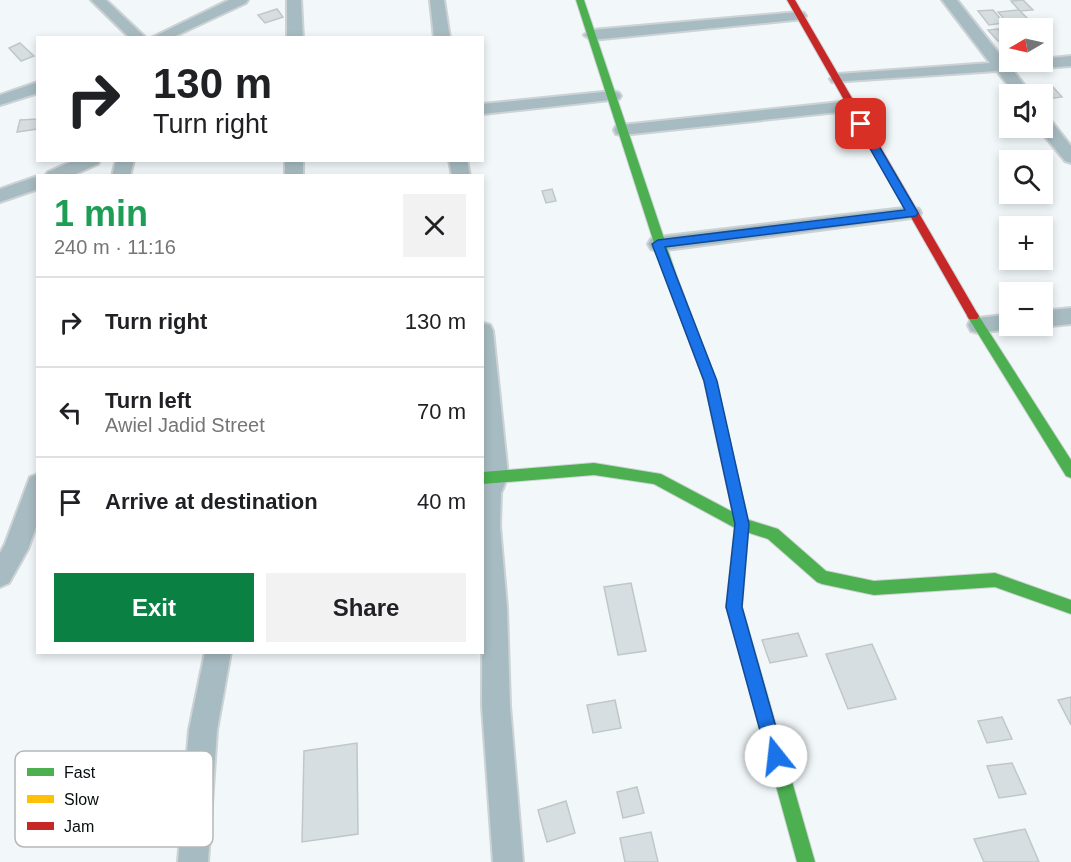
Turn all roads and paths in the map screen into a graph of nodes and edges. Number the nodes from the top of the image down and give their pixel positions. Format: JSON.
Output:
{"nodes":[{"id":1,"x":98,"y":0,"type":"edge"},
{"id":2,"x":242,"y":0,"type":"edge"},
{"id":3,"x":294,"y":0,"type":"edge"},
{"id":4,"x":438,"y":0,"type":"edge"},
{"id":5,"x":580,"y":0,"type":"edge"},
{"id":6,"x":791,"y":0,"type":"edge"},
{"id":7,"x":949,"y":0,"type":"edge"},
{"id":8,"x":800,"y":16,"type":"junction"},
{"id":9,"x":592,"y":35,"type":"junction"},
{"id":10,"x":137,"y":36,"type":"edge"},
{"id":11,"x":162,"y":36,"type":"edge"},
{"id":12,"x":295,"y":36,"type":"edge"},
{"id":13,"x":442,"y":36,"type":"edge"},
{"id":14,"x":1071,"y":61,"type":"edge"},
{"id":15,"x":999,"y":63,"type":"edge"},
{"id":16,"x":1053,"y":63,"type":"edge"},
{"id":17,"x":999,"y":67,"type":"edge"},
{"id":18,"x":1006,"y":72,"type":"edge"},
{"id":19,"x":838,"y":80,"type":"junction"},
{"id":20,"x":1015,"y":84,"type":"edge"},
{"id":21,"x":36,"y":88,"type":"edge"},
{"id":22,"x":613,"y":96,"type":"junction"},
{"id":23,"x":0,"y":100,"type":"edge"},
{"id":24,"x":851,"y":106,"type":"junction"},
{"id":25,"x":484,"y":110,"type":"edge"},
{"id":26,"x":622,"y":130,"type":"junction"},
{"id":27,"x":1053,"y":135,"type":"edge"},
{"id":28,"x":1071,"y":157,"type":"edge"},
{"id":29,"x":87,"y":162,"type":"edge"},
{"id":30,"x":59,"y":174,"type":"edge"},
{"id":31,"x":36,"y":183,"type":"edge"},
{"id":32,"x":0,"y":196,"type":"edge"},
{"id":33,"x":912,"y":213,"type":"junction"},
{"id":34,"x":658,"y":244,"type":"junction"},
{"id":35,"x":1071,"y":316,"type":"edge"},
{"id":36,"x":1053,"y":318,"type":"edge"},
{"id":37,"x":999,"y":323,"type":"edge"},
{"id":38,"x":978,"y":325,"type":"junction"},
{"id":39,"x":484,"y":338,"type":"edge"},
{"id":40,"x":1071,"y":472,"type":"edge"},
{"id":41,"x":489,"y":477,"type":"edge"},
{"id":42,"x":36,"y":490,"type":"edge"},
{"id":43,"x":742,"y":524,"type":"junction"},
{"id":44,"x":18,"y":549,"type":"edge"},
{"id":45,"x":0,"y":575,"type":"edge"},
{"id":46,"x":1071,"y":607,"type":"edge"},
{"id":47,"x":217,"y":654,"type":"edge"},
{"id":48,"x":201,"y":751,"type":"edge"},
{"id":49,"x":193,"y":847,"type":"edge"},
{"id":50,"x":192,"y":862,"type":"edge"},
{"id":51,"x":508,"y":862,"type":"edge"},
{"id":52,"x":806,"y":862,"type":"edge"}],
"edges":[{"from":1,"to":10,"type":"street"},
{"from":2,"to":11,"type":"street"},
{"from":3,"to":12,"type":"street"},
{"from":4,"to":13,"type":"street"},
{"from":5,"to":9,"type":"street"},
{"from":6,"to":8,"type":"street"},
{"from":7,"to":15,"type":"street"},
{"from":8,"to":9,"type":"street"},
{"from":8,"to":19,"type":"street"},
{"from":9,"to":22,"type":"street"},
{"from":14,"to":16,"type":"street"},
{"from":17,"to":19,"type":"street"},
{"from":18,"to":20,"type":"street"},
{"from":19,"to":24,"type":"street"},
{"from":21,"to":23,"type":"street"},
{"from":22,"to":25,"type":"street"},
{"from":22,"to":26,"type":"street"},
{"from":24,"to":26,"type":"street"},
{"from":24,"to":33,"type":"street"},
{"from":26,"to":34,"type":"street"},
{"from":27,"to":28,"type":"street"},
{"from":29,"to":30,"type":"street"},
{"from":31,"to":32,"type":"street"},
{"from":33,"to":34,"type":"street"},
{"from":33,"to":38,"type":"street"},
{"from":34,"to":43,"type":"street"},
{"from":35,"to":36,"type":"street"},
{"from":37,"to":38,"type":"street"},
{"from":38,"to":40,"type":"street"},
{"from":39,"to":41,"type":"street"},
{"from":41,"to":43,"type":"street"},
{"from":41,"to":51,"type":"street"},
{"from":42,"to":44,"type":"street"},
{"from":43,"to":46,"type":"street"},
{"from":43,"to":52,"type":"street"},
{"from":44,"to":45,"type":"street"},
{"from":47,"to":48,"type":"street"},
{"from":49,"to":50,"type":"street"}]}
